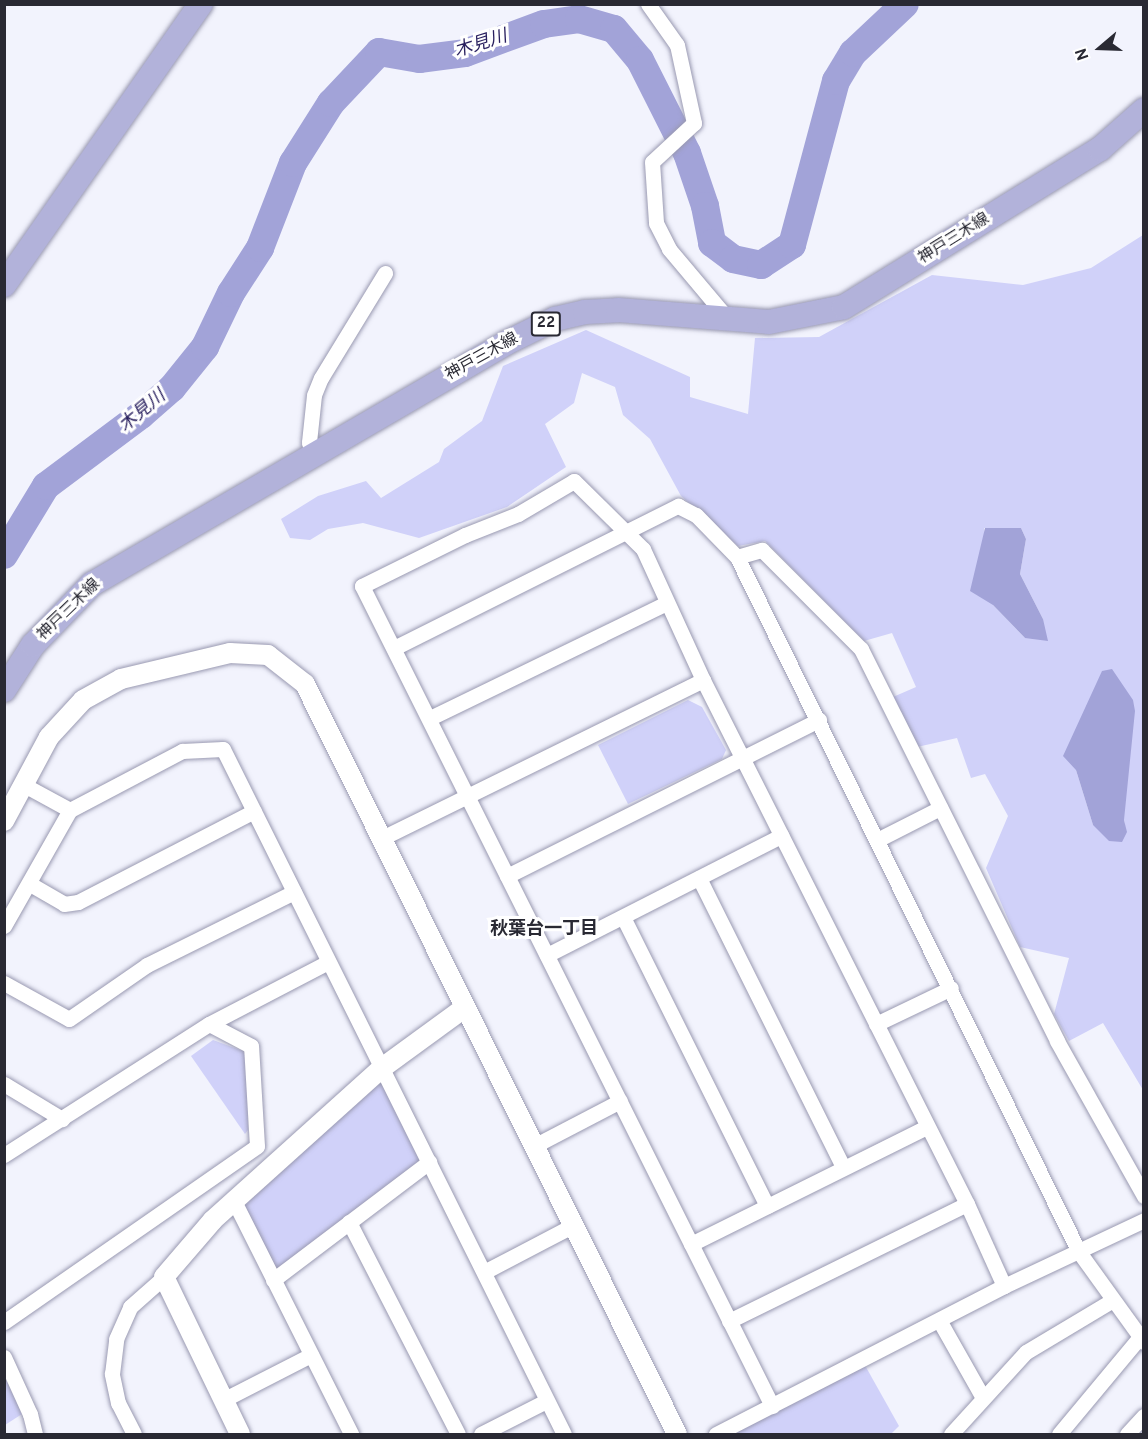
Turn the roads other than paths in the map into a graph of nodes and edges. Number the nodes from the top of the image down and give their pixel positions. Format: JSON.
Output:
{"nodes":[{"id":1,"x":201,"y":4,"type":"edge"},
{"id":2,"x":648,"y":4,"type":"edge"},
{"id":3,"x":1143,"y":111,"type":"edge"},
{"id":4,"x":385,"y":273,"type":"dead end"},
{"id":5,"x":4,"y":285,"type":"edge"},
{"id":6,"x":728,"y":319,"type":"junction"},
{"id":7,"x":312,"y":456,"type":"junction"},
{"id":8,"x":629,"y":532,"type":"junction"},
{"id":9,"x":738,"y":558,"type":"junction"},
{"id":10,"x":667,"y":603,"type":"junction"},
{"id":11,"x":394,"y":648,"type":"junction"},
{"id":12,"x":703,"y":680,"type":"junction"},
{"id":13,"x":4,"y":690,"type":"edge"},
{"id":14,"x":430,"y":718,"type":"junction"},
{"id":15,"x":819,"y":720,"type":"junction"},
{"id":16,"x":743,"y":756,"type":"junction"},
{"id":17,"x":24,"y":784,"type":"junction"},
{"id":18,"x":468,"y":795,"type":"junction"},
{"id":19,"x":940,"y":808,"type":"junction"},
{"id":20,"x":70,"y":810,"type":"junction"},
{"id":21,"x":254,"y":812,"type":"junction"},
{"id":22,"x":4,"y":821,"type":"edge"},
{"id":23,"x":781,"y":836,"type":"junction"},
{"id":24,"x":382,"y":838,"type":"junction"},
{"id":25,"x":876,"y":840,"type":"junction"},
{"id":26,"x":507,"y":876,"type":"junction"},
{"id":27,"x":699,"y":878,"type":"junction"},
{"id":28,"x":30,"y":884,"type":"junction"},
{"id":29,"x":294,"y":892,"type":"junction"},
{"id":30,"x":623,"y":917,"type":"junction"},
{"id":31,"x":4,"y":926,"type":"edge"},
{"id":32,"x":547,"y":955,"type":"junction"},
{"id":33,"x":328,"y":962,"type":"junction"},
{"id":34,"x":4,"y":983,"type":"edge"},
{"id":35,"x":951,"y":988,"type":"junction"},
{"id":36,"x":463,"y":1009,"type":"junction"},
{"id":37,"x":208,"y":1024,"type":"junction"},
{"id":38,"x":876,"y":1024,"type":"junction"},
{"id":39,"x":382,"y":1068,"type":"junction"},
{"id":40,"x":4,"y":1084,"type":"edge"},
{"id":41,"x":620,"y":1101,"type":"junction"},
{"id":42,"x":62,"y":1119,"type":"junction"},
{"id":43,"x":927,"y":1127,"type":"junction"},
{"id":44,"x":534,"y":1146,"type":"junction"},
{"id":45,"x":4,"y":1155,"type":"edge"},
{"id":46,"x":429,"y":1162,"type":"junction"},
{"id":47,"x":843,"y":1167,"type":"junction"},
{"id":48,"x":1143,"y":1196,"type":"edge"},
{"id":49,"x":234,"y":1202,"type":"junction"},
{"id":50,"x":967,"y":1204,"type":"junction"},
{"id":51,"x":767,"y":1206,"type":"junction"},
{"id":52,"x":1143,"y":1220,"type":"edge"},
{"id":53,"x":349,"y":1222,"type":"junction"},
{"id":54,"x":574,"y":1225,"type":"junction"},
{"id":55,"x":691,"y":1244,"type":"junction"},
{"id":56,"x":1079,"y":1252,"type":"junction"},
{"id":57,"x":484,"y":1272,"type":"junction"},
{"id":58,"x":164,"y":1277,"type":"junction"},
{"id":59,"x":273,"y":1280,"type":"junction"},
{"id":60,"x":1004,"y":1286,"type":"junction"},
{"id":61,"x":1113,"y":1300,"type":"junction"},
{"id":62,"x":939,"y":1320,"type":"junction"},
{"id":63,"x":729,"y":1321,"type":"junction"},
{"id":64,"x":4,"y":1322,"type":"edge"},
{"id":65,"x":1141,"y":1340,"type":"edge"},
{"id":66,"x":311,"y":1355,"type":"junction"},
{"id":67,"x":4,"y":1357,"type":"edge"},
{"id":68,"x":982,"y":1396,"type":"junction"},
{"id":69,"x":223,"y":1400,"type":"junction"},
{"id":70,"x":546,"y":1401,"type":"junction"},
{"id":71,"x":772,"y":1406,"type":"junction"},
{"id":72,"x":1143,"y":1416,"type":"edge"},
{"id":73,"x":35,"y":1434,"type":"edge"},
{"id":74,"x":134,"y":1434,"type":"edge"},
{"id":75,"x":240,"y":1434,"type":"edge"},
{"id":76,"x":351,"y":1434,"type":"edge"},
{"id":77,"x":458,"y":1434,"type":"edge"},
{"id":78,"x":481,"y":1434,"type":"edge"},
{"id":79,"x":564,"y":1434,"type":"edge"},
{"id":80,"x":677,"y":1434,"type":"edge"},
{"id":81,"x":716,"y":1434,"type":"edge"},
{"id":82,"x":951,"y":1434,"type":"edge"},
{"id":83,"x":1059,"y":1434,"type":"edge"},
{"id":84,"x":1127,"y":1434,"type":"edge"}],
"edges":[{"from":1,"to":5,"type":"main road"},
{"from":2,"to":6,"type":"street"},
{"from":3,"to":6,"type":"main road","name":"神戸三木線","number":"22"},
{"from":4,"to":7,"type":"street"},
{"from":6,"to":7,"type":"main road","name":"神戸三木線","number":"22"},
{"from":7,"to":13,"type":"main road","name":"神戸三木線","number":"22"},
{"from":8,"to":9,"type":"street"},
{"from":8,"to":10,"type":"street"},
{"from":8,"to":11,"type":"street"},
{"from":8,"to":11,"type":"street"},
{"from":9,"to":15,"type":"street"},
{"from":9,"to":19,"type":"street"},
{"from":10,"to":12,"type":"street"},
{"from":10,"to":14,"type":"street"},
{"from":11,"to":14,"type":"street"},
{"from":12,"to":16,"type":"street"},
{"from":12,"to":18,"type":"street"},
{"from":14,"to":18,"type":"street"},
{"from":15,"to":16,"type":"street"},
{"from":15,"to":25,"type":"street"},
{"from":16,"to":23,"type":"street"},
{"from":16,"to":26,"type":"street"},
{"from":17,"to":20,"type":"street"},
{"from":17,"to":22,"type":"street"},
{"from":17,"to":24,"type":"street"},
{"from":18,"to":24,"type":"street"},
{"from":18,"to":26,"type":"street"},
{"from":19,"to":25,"type":"street"},
{"from":19,"to":48,"type":"street"},
{"from":20,"to":21,"type":"street"},
{"from":20,"to":28,"type":"street"},
{"from":21,"to":28,"type":"street"},
{"from":21,"to":29,"type":"street"},
{"from":23,"to":27,"type":"street"},
{"from":23,"to":38,"type":"street"},
{"from":24,"to":36,"type":"street"},
{"from":25,"to":35,"type":"street"},
{"from":26,"to":32,"type":"street"},
{"from":27,"to":30,"type":"street"},
{"from":27,"to":47,"type":"street"},
{"from":28,"to":31,"type":"street"},
{"from":29,"to":33,"type":"street"},
{"from":29,"to":34,"type":"street"},
{"from":30,"to":32,"type":"street"},
{"from":30,"to":51,"type":"street"},
{"from":32,"to":41,"type":"street"},
{"from":33,"to":37,"type":"street"},
{"from":33,"to":39,"type":"street"},
{"from":35,"to":38,"type":"street"},
{"from":35,"to":56,"type":"street"},
{"from":36,"to":39,"type":"street"},
{"from":36,"to":44,"type":"street"},
{"from":37,"to":42,"type":"street"},
{"from":37,"to":64,"type":"street"},
{"from":38,"to":43,"type":"street"},
{"from":39,"to":46,"type":"street"},
{"from":39,"to":49,"type":"street"},
{"from":40,"to":42,"type":"street"},
{"from":41,"to":44,"type":"street"},
{"from":41,"to":55,"type":"street"},
{"from":42,"to":45,"type":"street"},
{"from":43,"to":47,"type":"street"},
{"from":43,"to":50,"type":"street"},
{"from":44,"to":54,"type":"street"},
{"from":46,"to":53,"type":"street"},
{"from":46,"to":57,"type":"street"},
{"from":47,"to":51,"type":"street"},
{"from":49,"to":58,"type":"street"},
{"from":49,"to":59,"type":"street"},
{"from":50,"to":60,"type":"street"},
{"from":50,"to":63,"type":"street"},
{"from":51,"to":55,"type":"street"},
{"from":52,"to":56,"type":"street"},
{"from":53,"to":59,"type":"street"},
{"from":53,"to":77,"type":"street"},
{"from":54,"to":57,"type":"street"},
{"from":54,"to":80,"type":"street"},
{"from":55,"to":63,"type":"street"},
{"from":56,"to":60,"type":"street"},
{"from":56,"to":61,"type":"street"},
{"from":57,"to":70,"type":"street"},
{"from":58,"to":69,"type":"street"},
{"from":58,"to":74,"type":"street"},
{"from":59,"to":66,"type":"street"},
{"from":60,"to":62,"type":"street"},
{"from":61,"to":65,"type":"street"},
{"from":61,"to":68,"type":"street"},
{"from":62,"to":68,"type":"street"},
{"from":62,"to":71,"type":"street"},
{"from":63,"to":71,"type":"street"},
{"from":65,"to":83,"type":"street"},
{"from":66,"to":69,"type":"street"},
{"from":66,"to":76,"type":"street"},
{"from":67,"to":73,"type":"street"},
{"from":68,"to":82,"type":"street"},
{"from":69,"to":75,"type":"street"},
{"from":70,"to":78,"type":"street"},
{"from":70,"to":79,"type":"street"},
{"from":71,"to":81,"type":"street"},
{"from":72,"to":84,"type":"street"}]}
